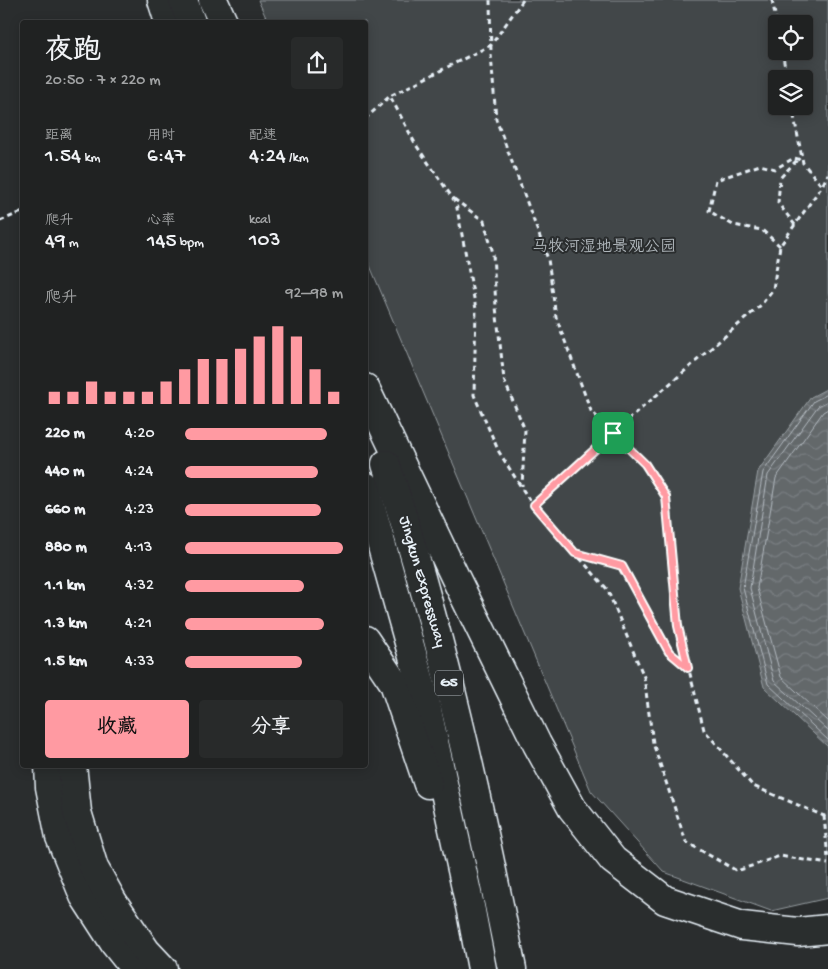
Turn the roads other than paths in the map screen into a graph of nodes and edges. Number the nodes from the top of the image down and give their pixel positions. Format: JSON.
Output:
{"nodes":[{"id":1,"x":162,"y":0,"type":"edge"},
{"id":2,"x":183,"y":0,"type":"edge"},
{"id":3,"x":213,"y":0,"type":"edge"},
{"id":4,"x":168,"y":20,"type":"edge"},
{"id":5,"x":190,"y":20,"type":"edge"},
{"id":6,"x":221,"y":20,"type":"edge"},
{"id":7,"x":368,"y":394,"type":"edge"},
{"id":8,"x":368,"y":411,"type":"edge"},
{"id":9,"x":368,"y":497,"type":"edge"},
{"id":10,"x":368,"y":644,"type":"edge"},
{"id":11,"x":48,"y":768,"type":"edge"},
{"id":12,"x":72,"y":768,"type":"edge"},
{"id":13,"x":471,"y":911,"type":"junction"},
{"id":14,"x":828,"y":929,"type":"edge"},
{"id":15,"x":148,"y":963,"type":"edge"},
{"id":16,"x":482,"y":969,"type":"edge"},
{"id":17,"x":512,"y":969,"type":"edge"}],
"edges":[{"from":1,"to":4,"type":"highway"},
{"from":2,"to":5,"type":"highway"},
{"from":3,"to":6,"type":"highway"},
{"from":7,"to":14,"type":"highway"},
{"from":8,"to":17,"type":"highway","name":"Jingkun Expressway","number":"G5"},
{"from":9,"to":13,"type":"highway","name":"Jingkun Expressway","number":"G5"},
{"from":10,"to":13,"type":"highway"},
{"from":11,"to":15,"type":"highway"},
{"from":12,"to":15,"type":"highway"},
{"from":13,"to":16,"type":"highway","name":"Jingkun Expressway","number":"G5"}]}
